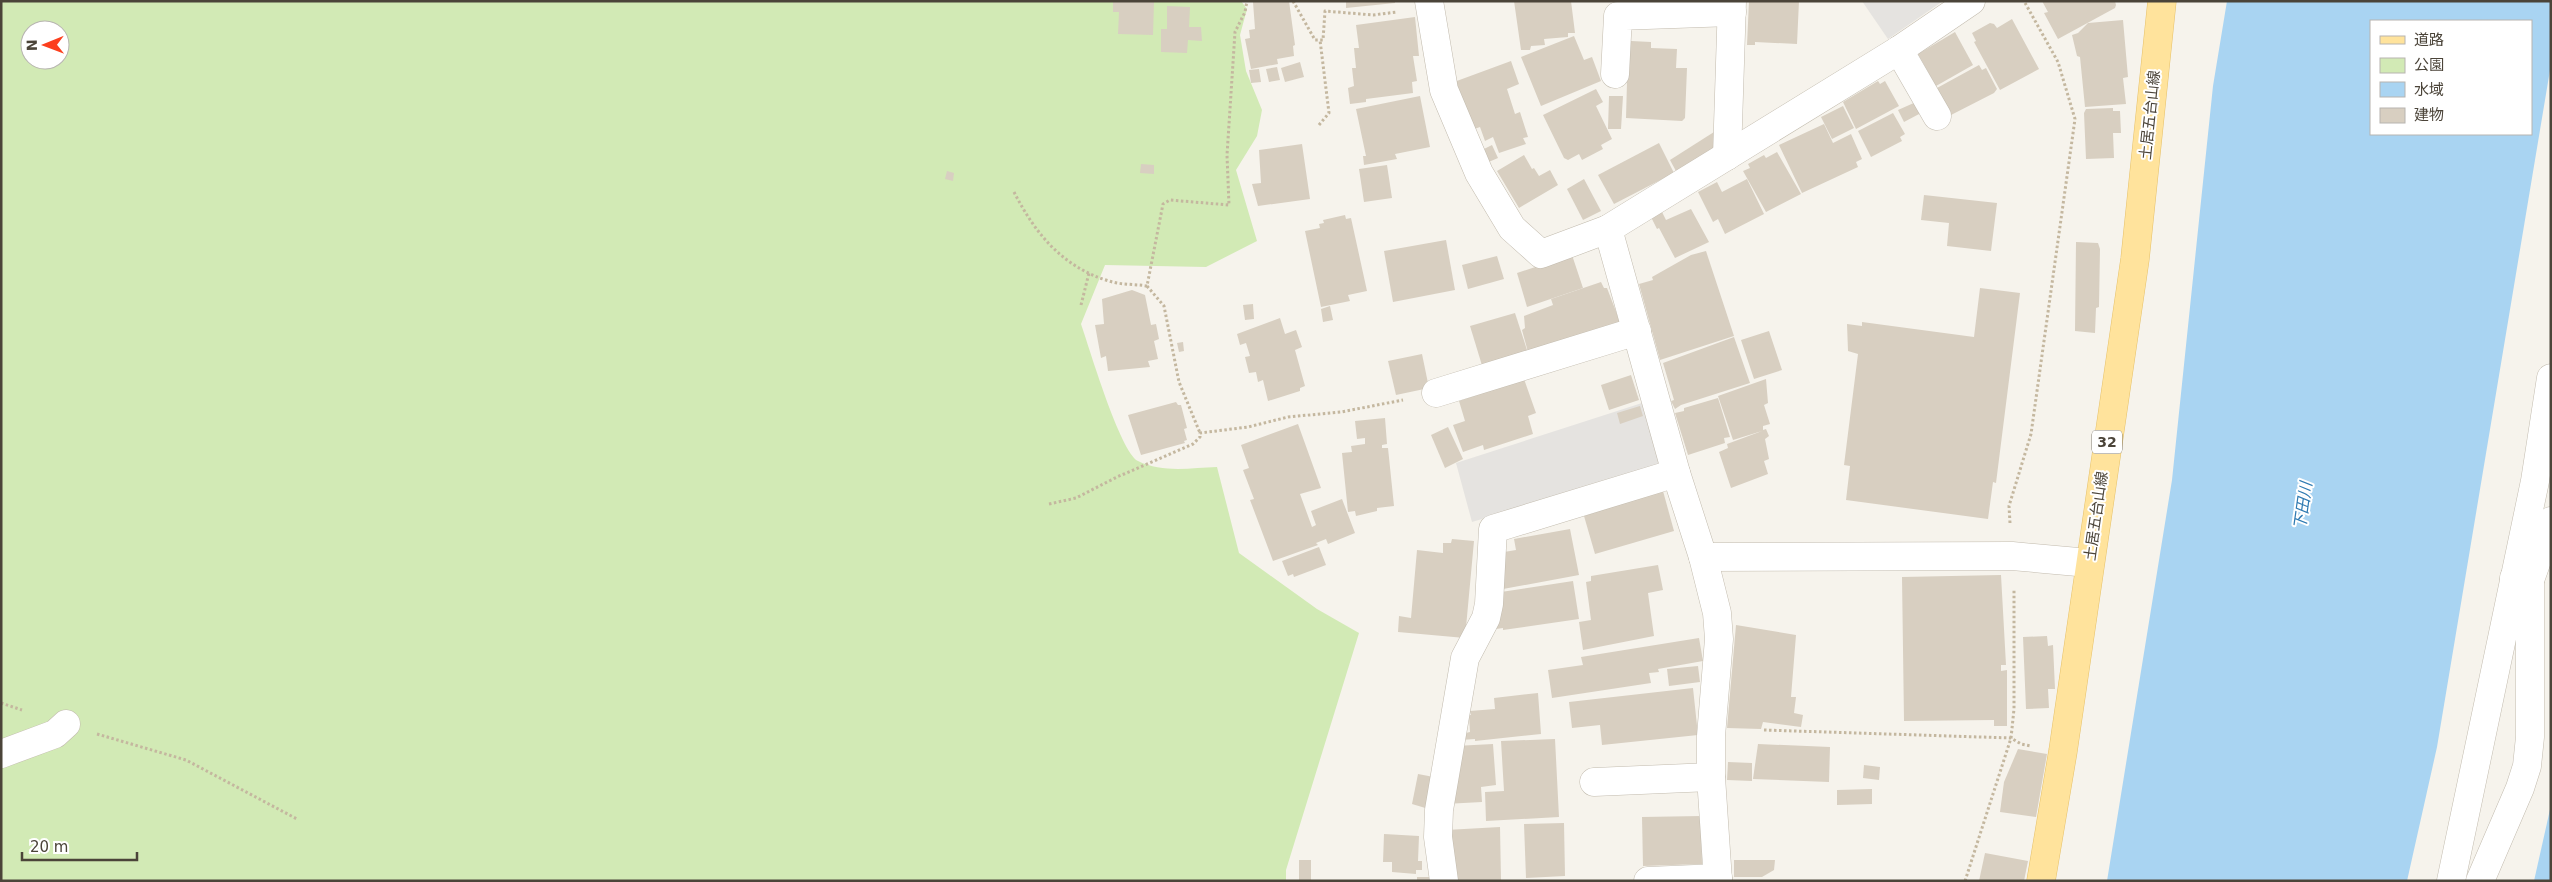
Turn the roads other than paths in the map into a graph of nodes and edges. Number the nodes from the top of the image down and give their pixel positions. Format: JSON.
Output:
{"nodes":[{"id":1,"x":1971,"y":1,"type":"edge"},
{"id":2,"x":2162,"y":1,"type":"edge"},
{"id":3,"x":1429,"y":4,"type":"edge"},
{"id":4,"x":1732,"y":7,"type":"edge"},
{"id":5,"x":1900,"y":50,"type":"junction"},
{"id":6,"x":1616,"y":74,"type":"dead end"},
{"id":7,"x":1937,"y":116,"type":"dead end"},
{"id":8,"x":1727,"y":156,"type":"junction"},
{"id":9,"x":1608,"y":229,"type":"junction"},
{"id":10,"x":1637,"y":331,"type":"junction"},
{"id":11,"x":2551,"y":378,"type":"edge"},
{"id":12,"x":1436,"y":393,"type":"road end"},
{"id":13,"x":1676,"y":473,"type":"junction"},
{"id":14,"x":2551,"y":521,"type":"edge"},
{"id":15,"x":1703,"y":557,"type":"junction"},
{"id":16,"x":2089,"y":563,"type":"junction"},
{"id":17,"x":2522,"y":579,"type":"junction"},
{"id":18,"x":66,"y":724,"type":"road end"},
{"id":19,"x":1,"y":754,"type":"edge"},
{"id":20,"x":2539,"y":765,"type":"edge"},
{"id":21,"x":1711,"y":777,"type":"junction"},
{"id":22,"x":1594,"y":782,"type":"dead end"},
{"id":23,"x":1718,"y":880,"type":"edge"},
{"id":24,"x":1444,"y":881,"type":"edge"},
{"id":25,"x":1648,"y":881,"type":"edge"},
{"id":26,"x":2041,"y":881,"type":"edge"},
{"id":27,"x":2451,"y":881,"type":"edge"},
{"id":28,"x":2480,"y":881,"type":"edge"}],
"edges":[{"from":1,"to":5,"type":"street"},
{"from":2,"to":16,"type":"main road","name":"土居五台山線","number":"32"},
{"from":3,"to":9,"type":"street"},
{"from":4,"to":6,"type":"street"},
{"from":4,"to":8,"type":"street"},
{"from":5,"to":7,"type":"street"},
{"from":5,"to":8,"type":"street"},
{"from":8,"to":9,"type":"street"},
{"from":9,"to":10,"type":"street"},
{"from":10,"to":12,"type":"street"},
{"from":10,"to":13,"type":"street"},
{"from":11,"to":17,"type":"street"},
{"from":13,"to":15,"type":"street"},
{"from":13,"to":24,"type":"street"},
{"from":14,"to":17,"type":"street"},
{"from":15,"to":16,"type":"street"},
{"from":15,"to":21,"type":"street"},
{"from":16,"to":26,"type":"main road","name":"土居五台山線","number":"32"},
{"from":17,"to":20,"type":"street"},
{"from":17,"to":27,"type":"street"},
{"from":18,"to":19,"type":"street"},
{"from":20,"to":28,"type":"street"},
{"from":21,"to":22,"type":"street"},
{"from":21,"to":23,"type":"street"},
{"from":23,"to":25,"type":"street"}]}
